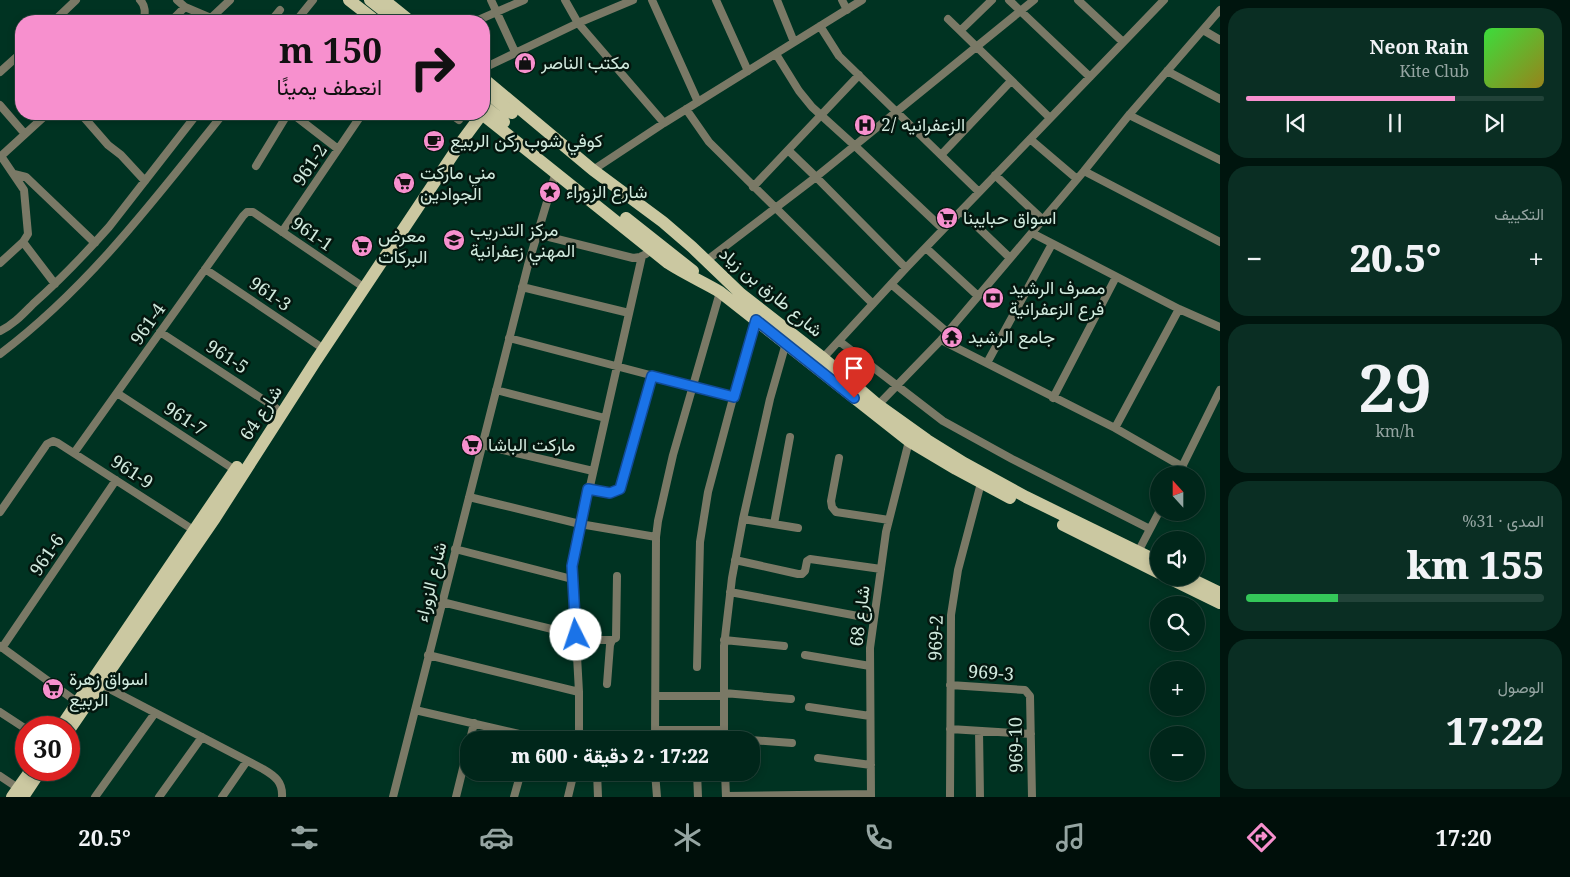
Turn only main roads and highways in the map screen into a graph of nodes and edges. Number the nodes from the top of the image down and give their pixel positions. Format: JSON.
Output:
{"nodes":[{"id":1,"x":340,"y":0,"type":"edge"},
{"id":2,"x":349,"y":0,"type":"edge"},
{"id":3,"x":370,"y":0,"type":"edge"},
{"id":4,"x":384,"y":0,"type":"edge"},
{"id":5,"x":359,"y":15,"type":"edge"},
{"id":6,"x":368,"y":15,"type":"edge"},
{"id":7,"x":389,"y":15,"type":"edge"},
{"id":8,"x":403,"y":15,"type":"edge"},
{"id":9,"x":490,"y":87,"type":"edge"},
{"id":10,"x":490,"y":109,"type":"edge"},
{"id":11,"x":508,"y":118,"type":"junction"},
{"id":12,"x":490,"y":119,"type":"edge"},
{"id":13,"x":469,"y":120,"type":"edge"},
{"id":14,"x":477,"y":120,"type":"edge"},
{"id":15,"x":720,"y":292,"type":"junction"},
{"id":16,"x":741,"y":294,"type":"junction"},
{"id":17,"x":1150,"y":558,"type":"edge"},
{"id":18,"x":1150,"y":568,"type":"edge"},
{"id":19,"x":1185,"y":586,"type":"edge"},
{"id":20,"x":1205,"y":586,"type":"edge"},
{"id":21,"x":1220,"y":593,"type":"edge"},
{"id":22,"x":1220,"y":603,"type":"edge"},
{"id":23,"x":68,"y":716,"type":"edge"},
{"id":24,"x":78,"y":716,"type":"edge"},
{"id":25,"x":24,"y":781,"type":"edge"},
{"id":26,"x":30,"y":781,"type":"edge"},
{"id":27,"x":18,"y":794,"type":"edge"}],
"edges":[{"from":1,"to":5,"type":"main road"},
{"from":2,"to":6,"type":"main road"},
{"from":3,"to":7,"type":"main road"},
{"from":4,"to":8,"type":"main road"},
{"from":9,"to":11,"type":"main road","bridge":true},
{"from":9,"to":16,"type":"main road","name":"شارع طارق بن زياد"},
{"from":10,"to":11,"type":"main road","bridge":true},
{"from":11,"to":15,"type":"main road"},
{"from":11,"to":16,"type":"main road"},
{"from":12,"to":15,"type":"main road","name":"شارع طارق بن زياد"},
{"from":13,"to":23,"type":"main road","name":"شارع 64"},
{"from":14,"to":24,"type":"main road","name":"شارع 64"},
{"from":15,"to":18,"type":"main road","name":"شارع طارق بن زياد"},
{"from":16,"to":17,"type":"main road","name":"شارع طارق بن زياد"},
{"from":19,"to":22,"type":"main road"},
{"from":20,"to":21,"type":"main road"},
{"from":25,"to":27,"type":"main road"},
{"from":26,"to":27,"type":"main road"}]}
